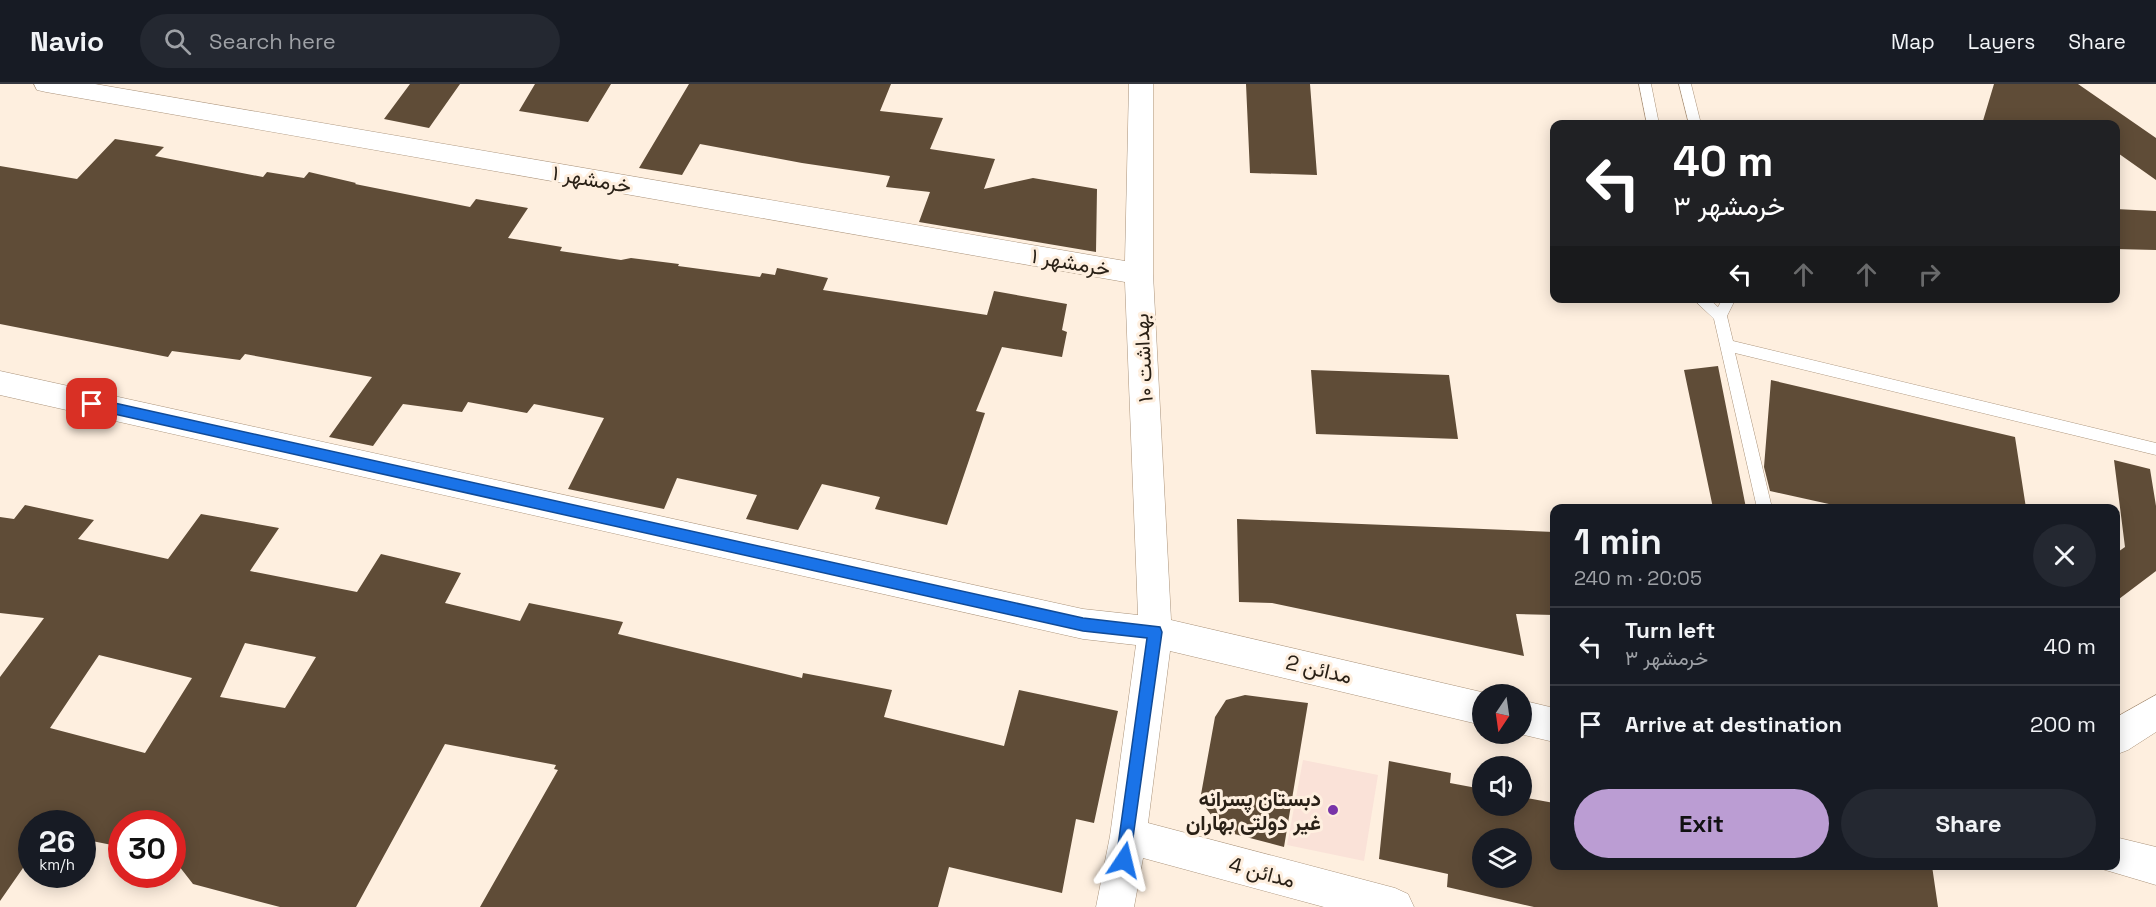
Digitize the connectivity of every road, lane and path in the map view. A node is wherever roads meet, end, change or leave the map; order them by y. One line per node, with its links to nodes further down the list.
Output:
1 (46, 84): 7 (street, خرمشهر ۱)
2 (1142, 84): 7 (street, بهداشت ۱۰)
3 (1645, 84): 5 (lane)
4 (1685, 84): 6 (lane)
5 (1652, 120)
6 (1694, 120)
7 (1139, 274): 15 (street, بهداشت ۱۰)
8 (1704, 303): 10 (lane)
9 (1727, 303): 10 (lane)
10 (1720, 316): 11 (lane)
11 (1726, 345): 13 (lane); 14 (lane)
12 (0, 383): 15 (street, مدائن 2)
13 (2156, 449)
14 (1763, 504)
15 (1155, 632): 16 (street, مدائن 2); 21 (street, بهداشت ۱۰)
16 (1472, 706)
17 (2156, 712): 20 (street)
18 (1532, 720): 19 (street)
19 (1550, 724)
20 (2120, 735)
21 (1128, 836): 24 (street, بهداشت ۱۰); 25 (street, مدائن 4)
22 (2120, 857): 23 (street)
23 (2156, 866)
24 (1115, 907)
25 (1395, 907)

